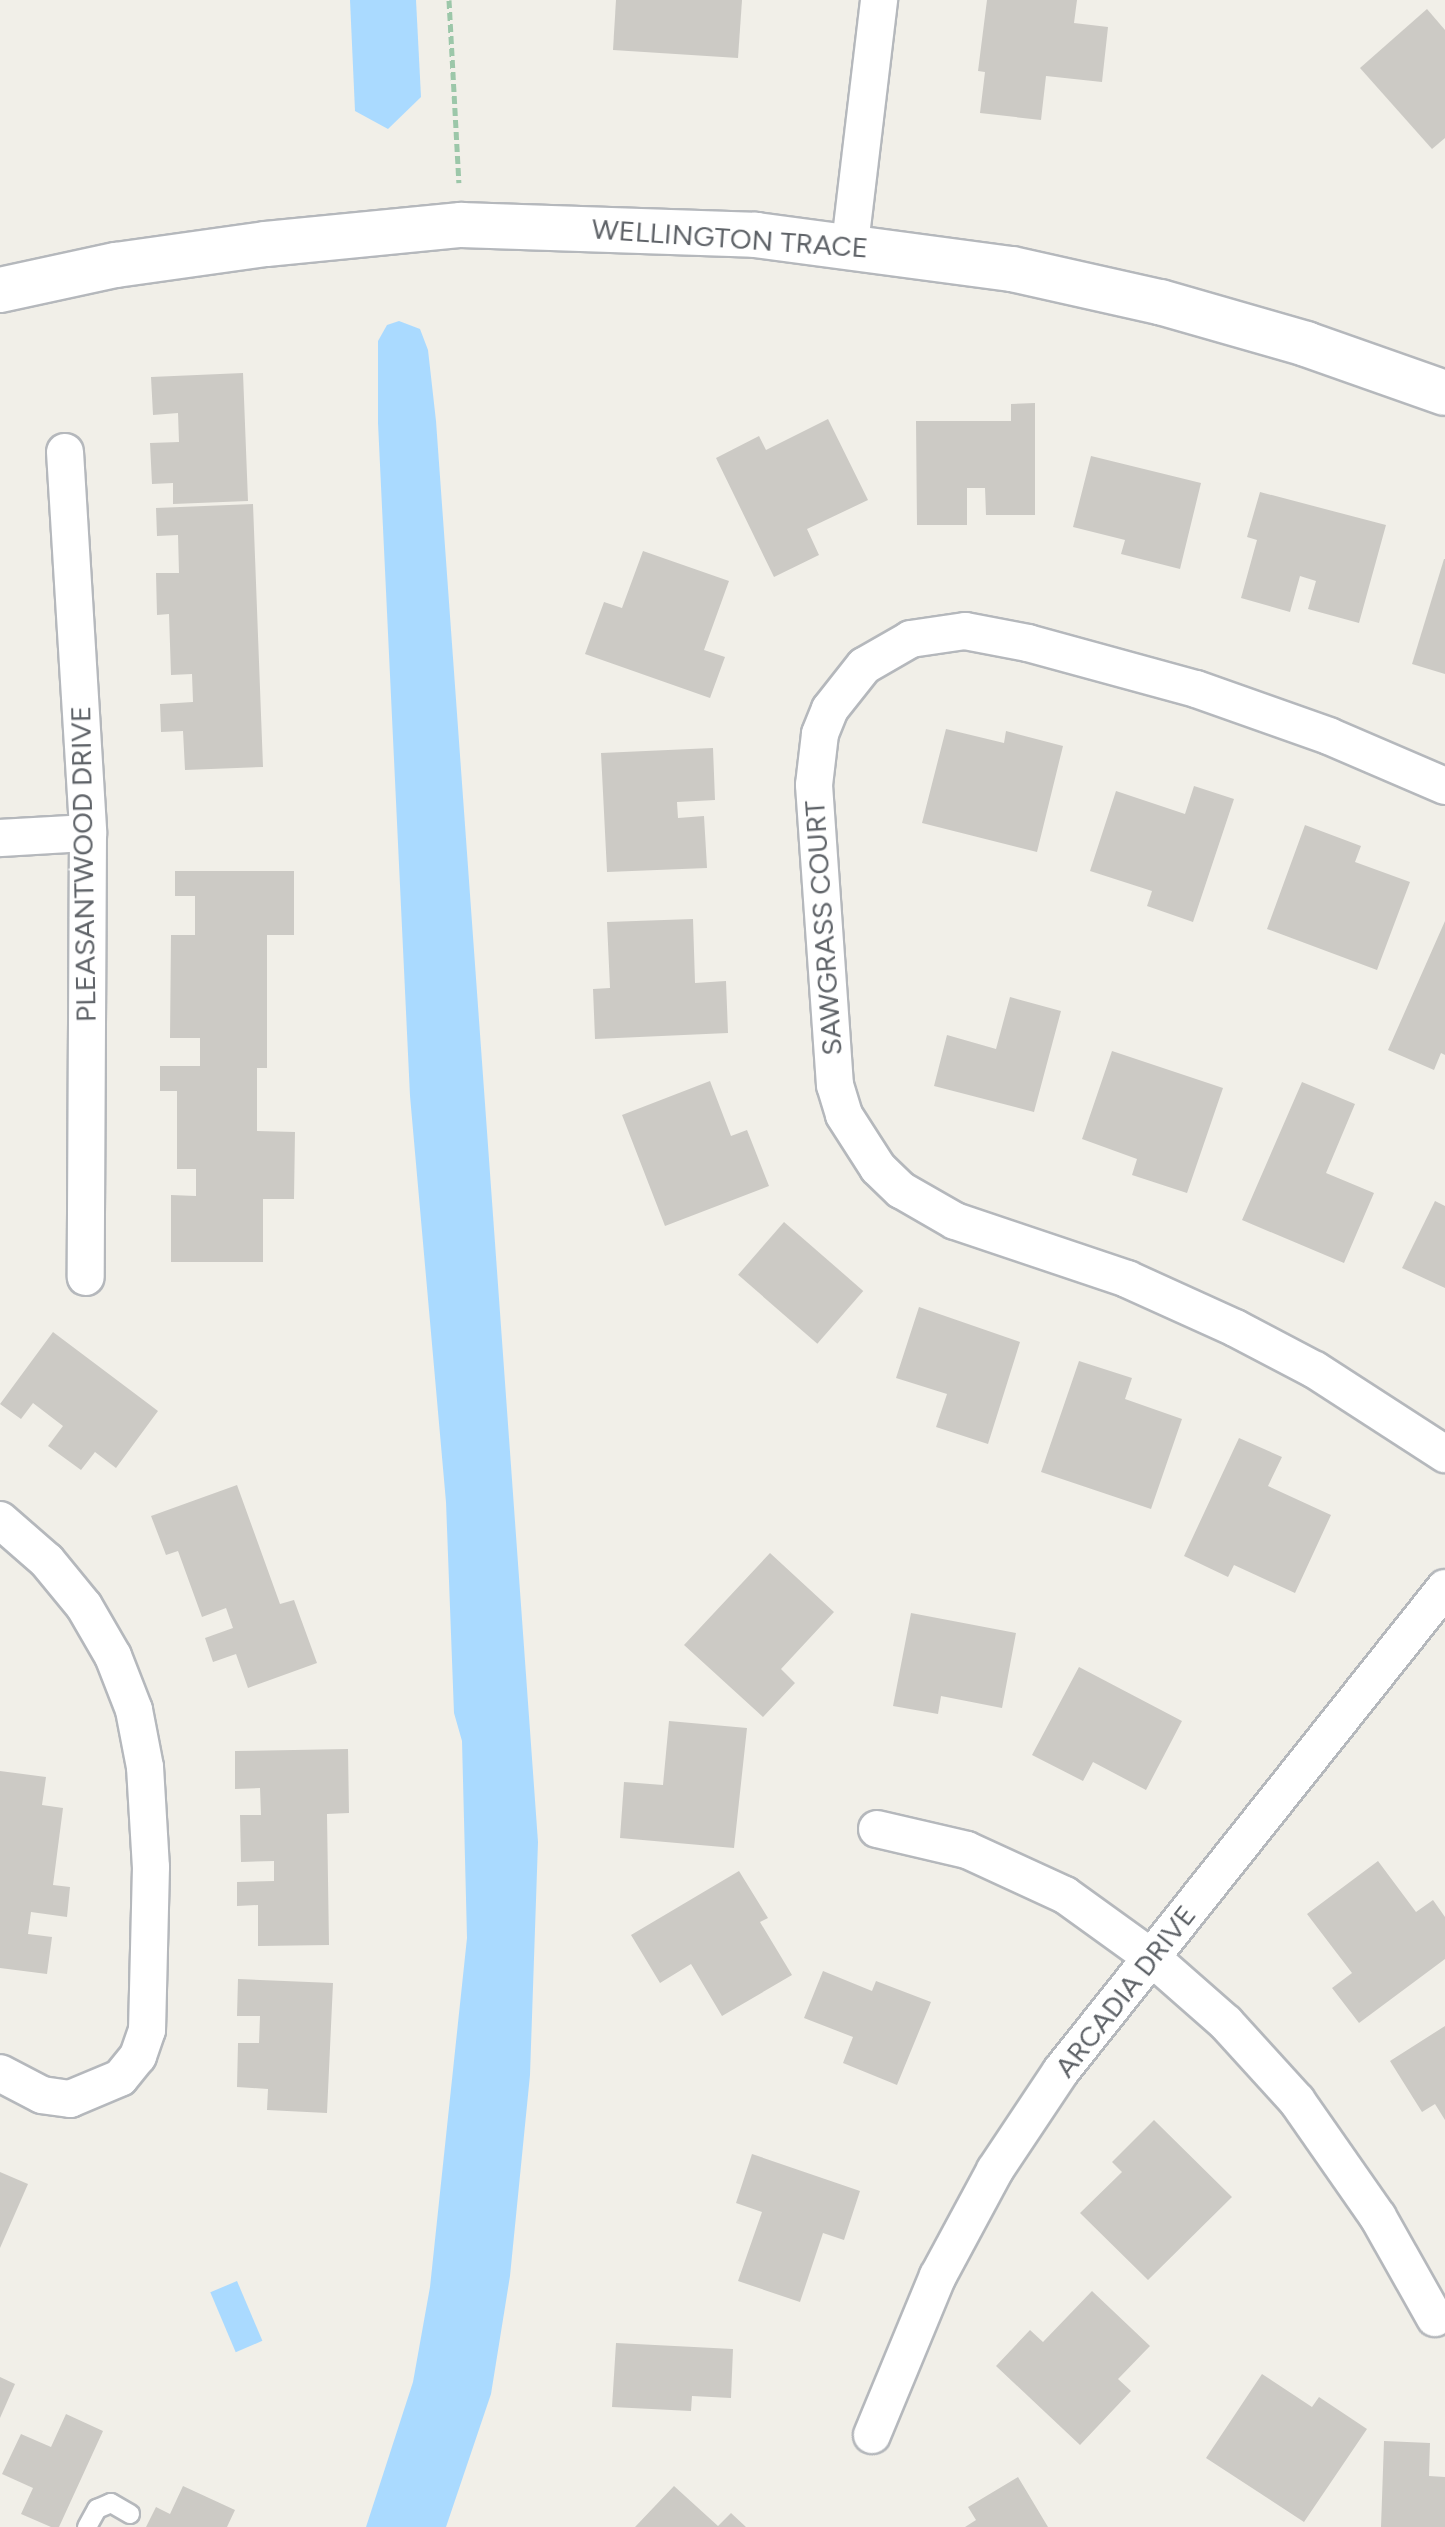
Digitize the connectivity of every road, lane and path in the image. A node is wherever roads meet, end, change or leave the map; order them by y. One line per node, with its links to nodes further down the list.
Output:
1 (449, 0): 3 (path)
2 (879, 0): 4 (street)
3 (461, 225): 4 (street, WELLINGTON TRACE); 5 (street, WELLINGTON TRACE)
4 (850, 244): 6 (street, WELLINGTON TRACE)
5 (0, 290)
6 (1445, 393)
7 (65, 452): 9 (street, PLEASANTWOOD DRIVE)
8 (1445, 786): 12 (street, SAWGRASS COURT)
9 (88, 833): 10 (street); 11 (street, PLEASANTWOOD DRIVE)
10 (0, 838)
11 (86, 1277)
12 (1445, 1454)
13 (0, 1520): 17 (street)
14 (1445, 1588): 16 (street, ARCADIA DRIVE)
15 (877, 1829): 16 (street)
16 (1151, 1957): 18 (street); 19 (street, ARCADIA DRIVE)
17 (0, 2073)
18 (1435, 2318)
19 (872, 2435)
20 (130, 2514): 21 (lane)
21 (87, 2527)

